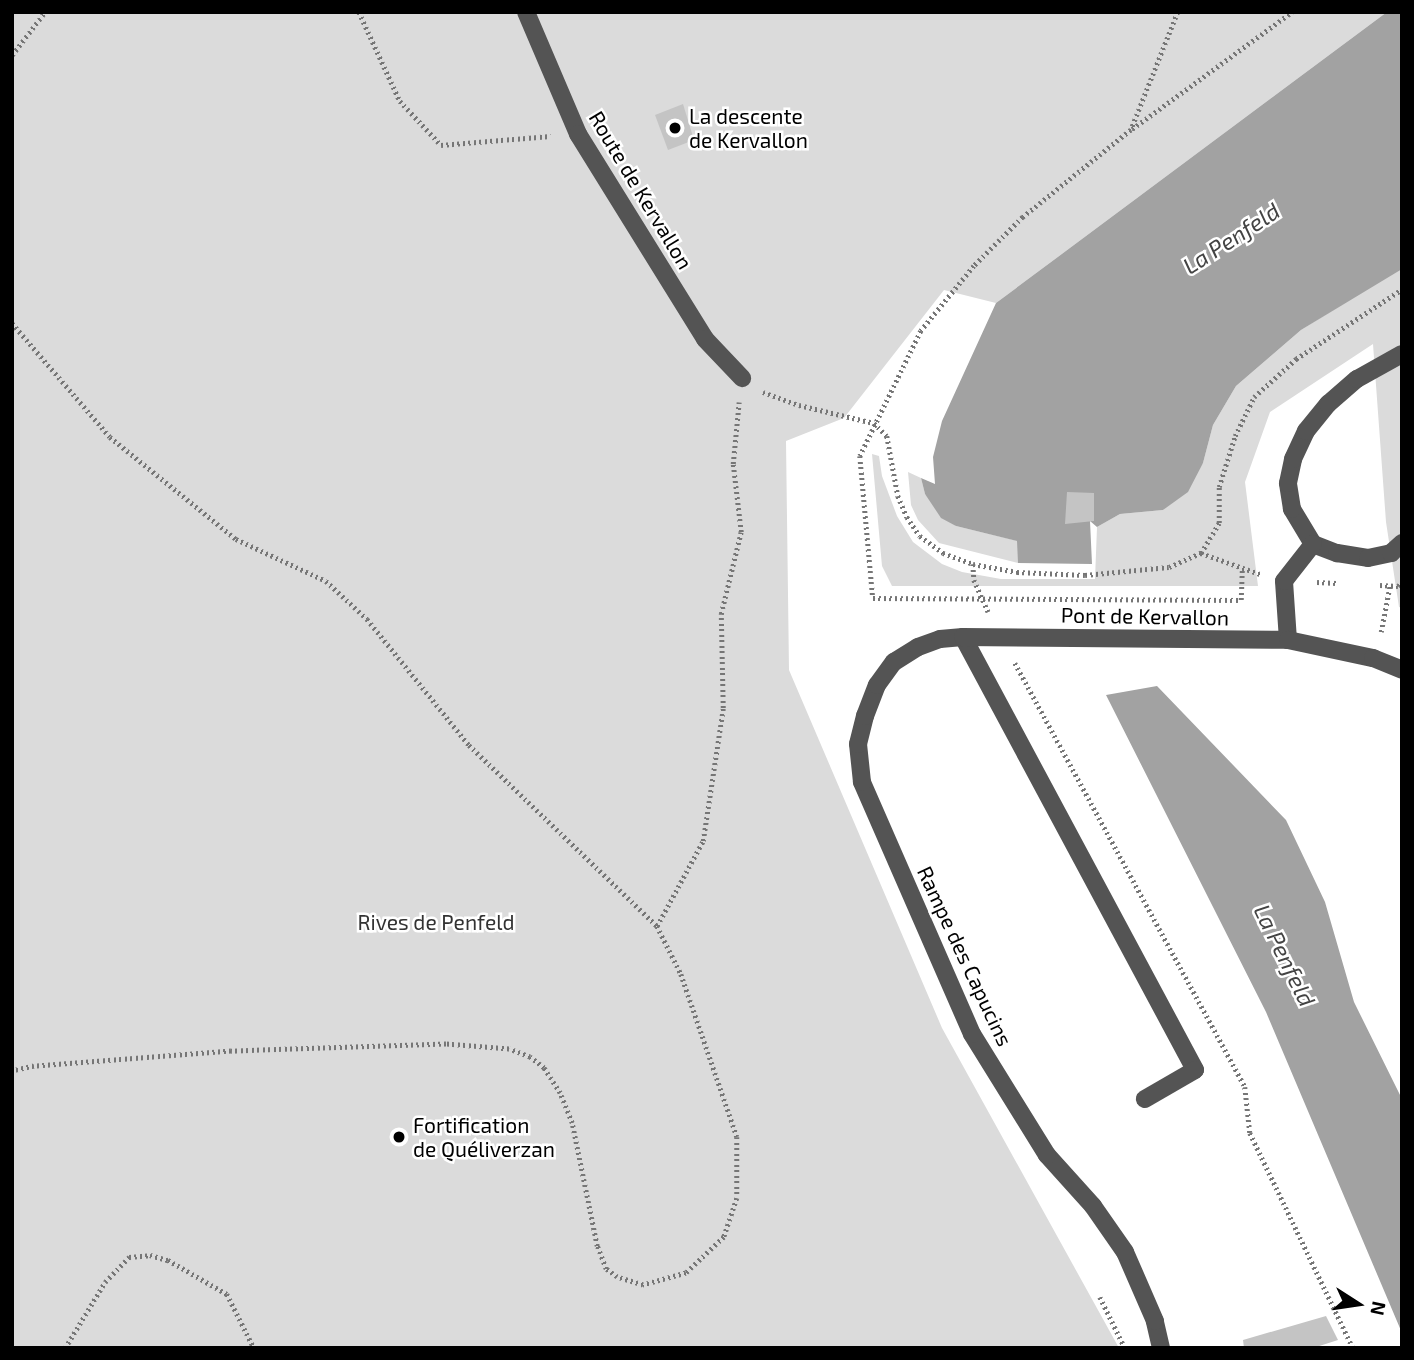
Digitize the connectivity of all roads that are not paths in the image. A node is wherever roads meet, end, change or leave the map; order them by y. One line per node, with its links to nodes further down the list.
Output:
1 (526, 12): 3 (street, Route de Kervallon)
2 (1402, 354): 5 (street)
3 (742, 377)
4 (1402, 543): 5 (street)
5 (1313, 544): 8 (street)
6 (963, 637): 7 (street, Rampe des Capucins); 10 (street); 11 (street, Rampe des Capucins)
7 (1001, 637): 8 (street, Pont de Kervallon)
8 (1288, 640): 9 (street, Pont de Kervallon)
9 (1402, 670)
10 (1145, 1099)
11 (1161, 1348)

